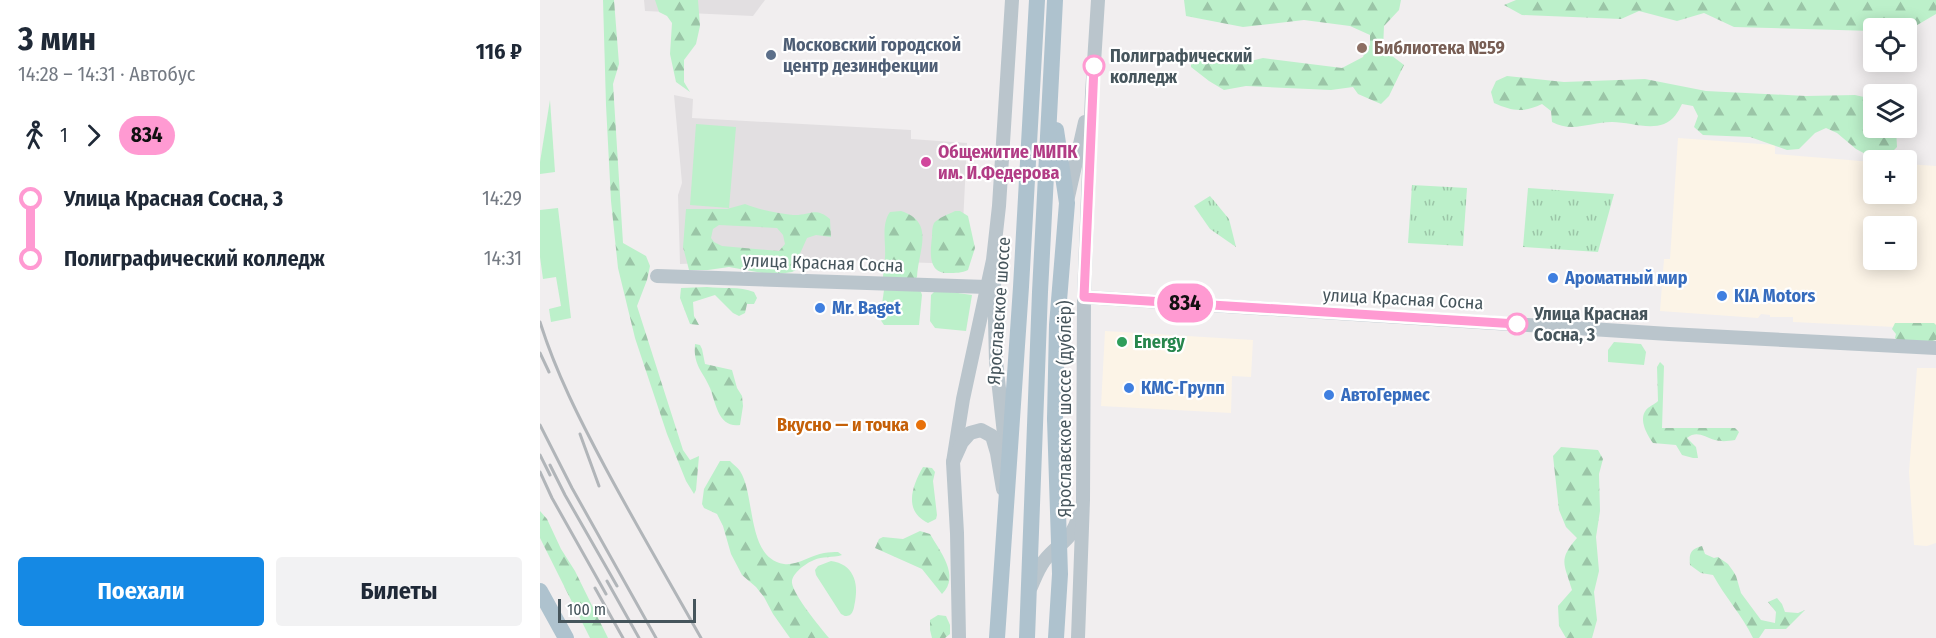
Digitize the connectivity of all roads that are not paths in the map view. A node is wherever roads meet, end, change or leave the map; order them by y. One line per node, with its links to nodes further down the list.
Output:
1 (1012, 0): 8 (street)
2 (1037, 0): 14 (main road, Ярославское шоссе)
3 (1055, 0): 5 (main road)
4 (1098, 0): 6 (street, Ярославское шоссе (дублёр))
5 (1050, 94): 7 (main road); 18 (main road)
6 (1092, 94): 7 (street); 11 (street, Ярославское шоссе (дублёр))
7 (1067, 203): 23 (main road, bridge)
8 (993, 260): 10 (street); 14 (street)
9 (657, 276): 10 (street, улица Красная Сосна)
10 (987, 287): 13 (street)
11 (1084, 297): 12 (street, улица Красная Сосна); 15 (street, Ярославское шоссе (дублёр))
12 (1936, 348)
13 (953, 462): 16 (street); 22 (street)
14 (1009, 472): 16 (main road, Ярославское шоссе)
15 (1083, 500): 18 (street); 24 (street, Ярославское шоссе (дублёр))
16 (1006, 503): 20 (main road, Ярославское шоссе)
17 (540, 591): 21 (main road)
18 (1029, 595): 19 (main road)
19 (1027, 631)
20 (997, 632)
21 (566, 638)
22 (959, 638)
23 (1056, 638)
24 (1078, 638)

